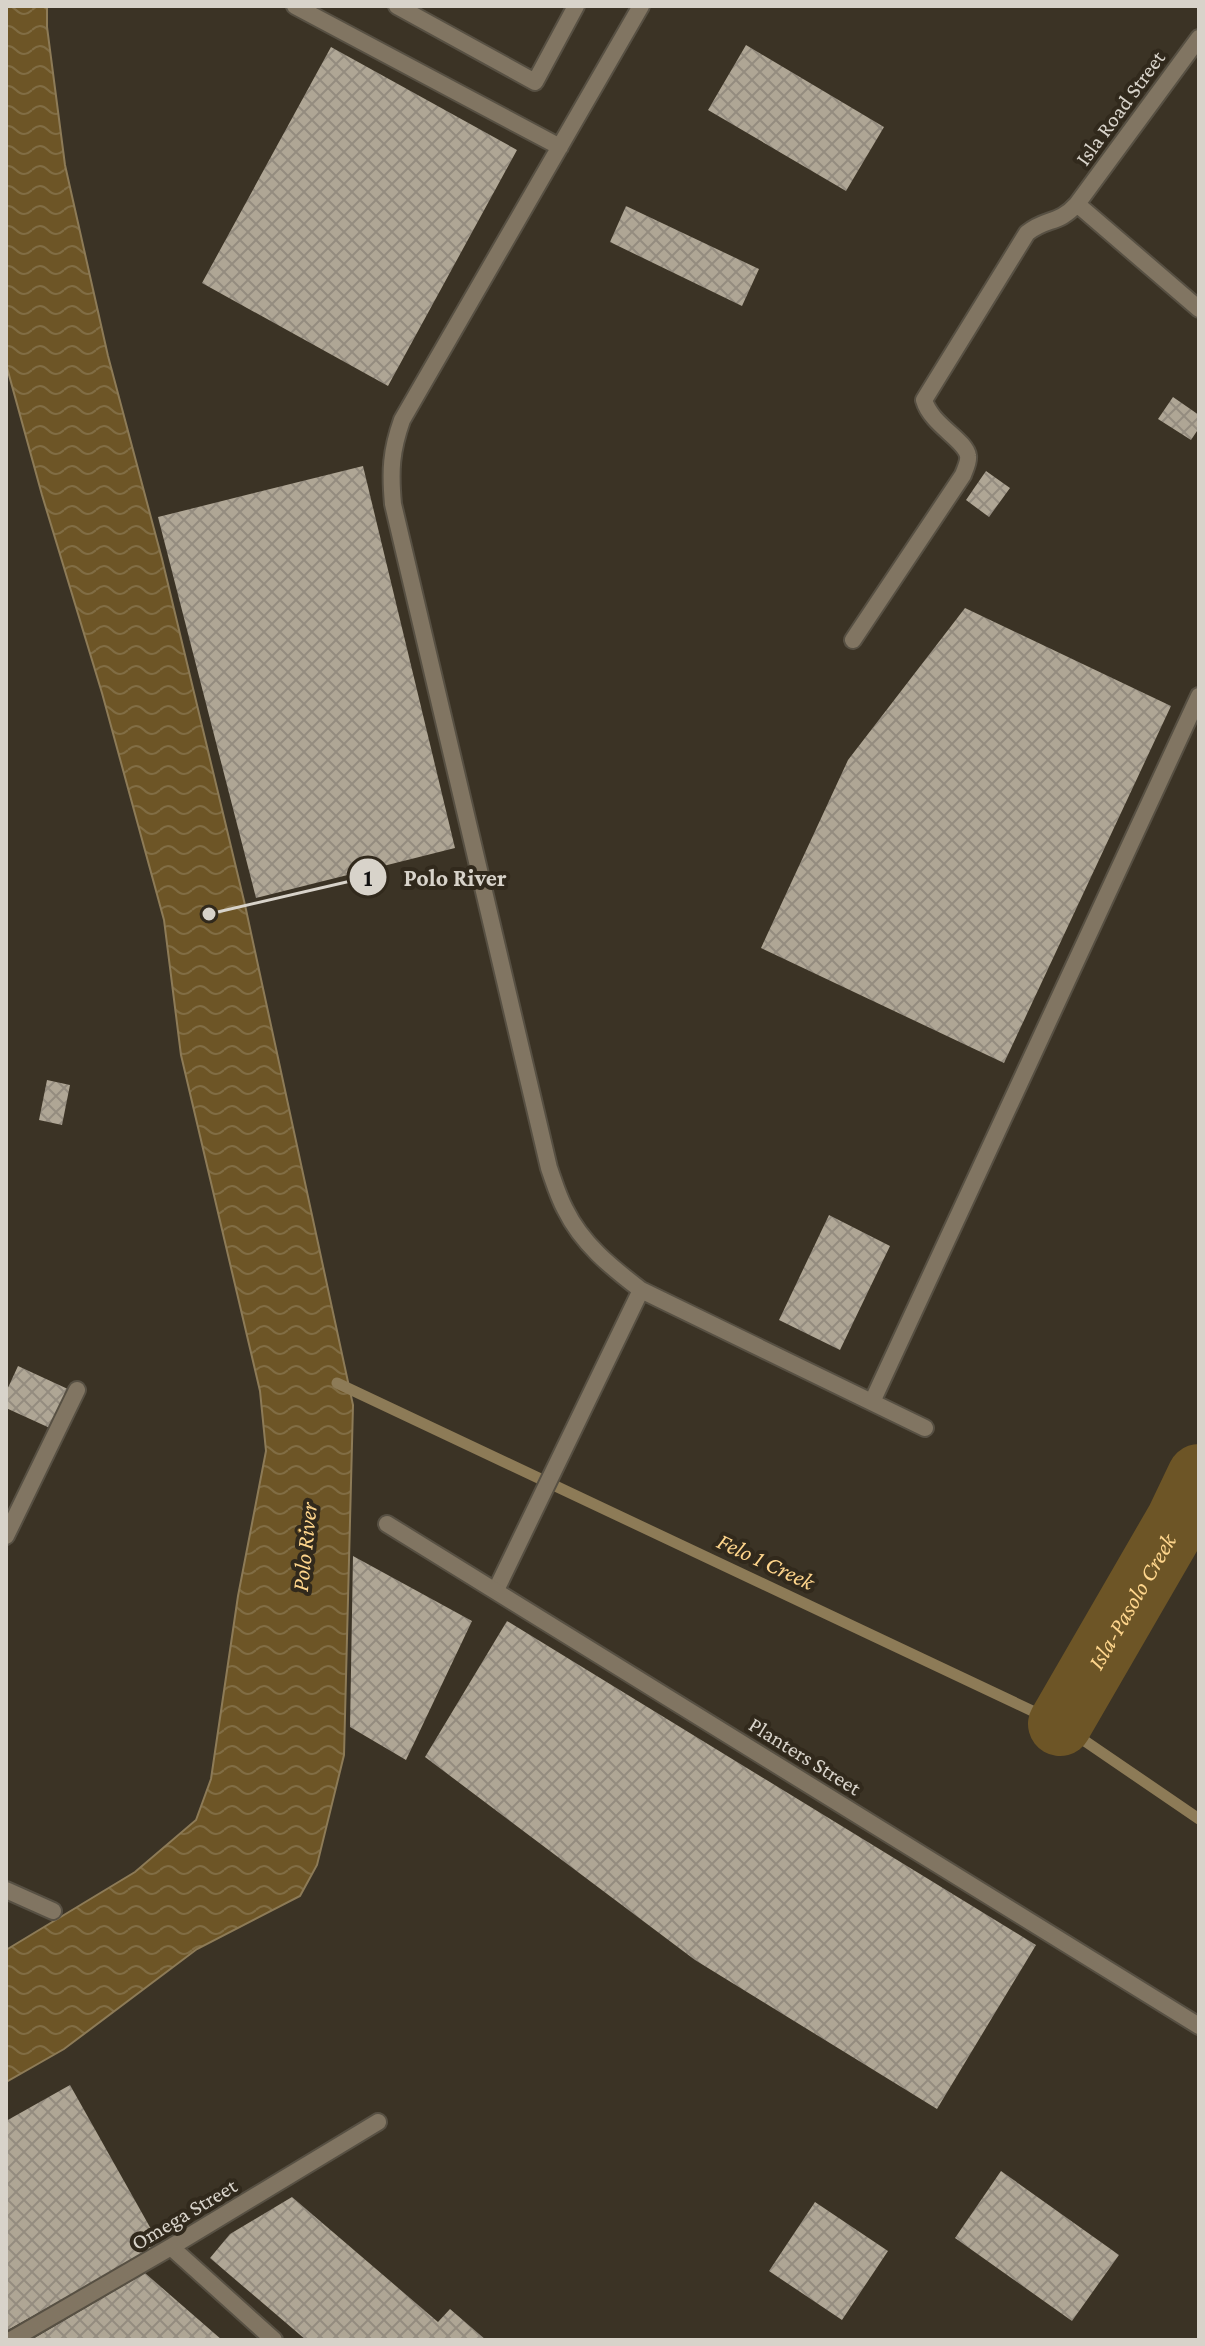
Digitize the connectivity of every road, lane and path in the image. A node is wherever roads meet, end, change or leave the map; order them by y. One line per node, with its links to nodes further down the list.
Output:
1 (295, 6): 6 (street)
2 (397, 6): 3 (street)
3 (576, 6)
4 (641, 6): 6 (street)
5 (1199, 38): 7 (street, Isla Road Street)
6 (560, 147): 11 (street)
7 (1077, 204): 8 (street); 9 (street)
8 (1199, 309)
9 (853, 640)
10 (1199, 696): 13 (street)
11 (641, 1290): 13 (street); 17 (street)
12 (77, 1390): 16 (street)
13 (872, 1402): 14 (street)
14 (925, 1428)
15 (387, 1524): 17 (street, Planters Street)
16 (6, 1536)
17 (496, 1590): 20 (street, Planters Street)
18 (6, 1890): 19 (street)
19 (53, 1911)
20 (1199, 2026)
21 (378, 2122): 22 (street, Omega Street)
22 (171, 2247): 23 (street, Omega Street); 24 (street)
23 (11, 2340)
24 (274, 2340)

